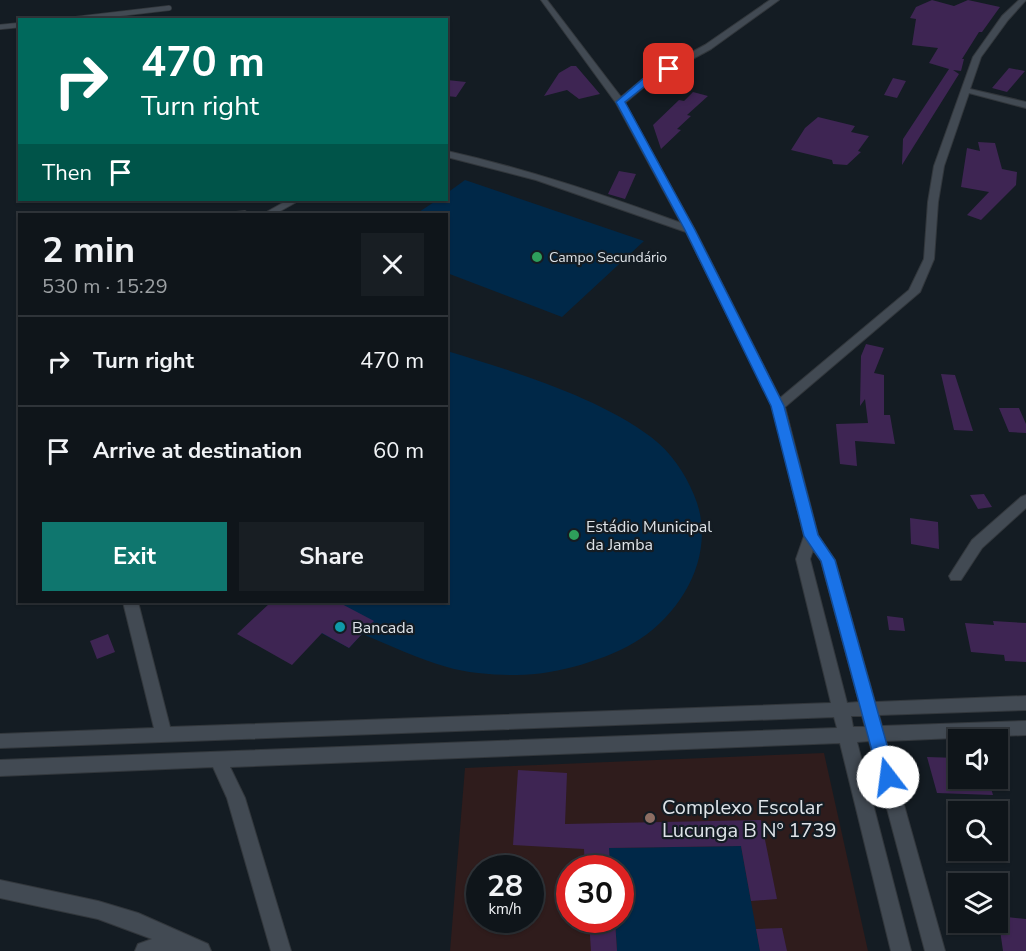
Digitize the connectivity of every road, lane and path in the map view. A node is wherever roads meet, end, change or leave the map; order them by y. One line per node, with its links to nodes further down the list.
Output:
1 (775, 0): 9 (street)
2 (1023, 0): 8 (street)
3 (544, 1): 9 (street)
4 (169, 8): 5 (lane)
5 (84, 18)
6 (18, 25): 7 (lane)
7 (0, 27)
8 (965, 90): 10 (street); 15 (street)
9 (621, 102): 14 (street)
10 (1026, 105)
11 (448, 154): 14 (street)
12 (293, 201): 13 (street)
13 (270, 213)
14 (690, 230): 15 (street)
15 (778, 406): 17 (street)
16 (1026, 500): 18 (street)
17 (812, 536): 21 (street); 22 (street)
18 (956, 576)
19 (130, 603): 25 (street)
20 (1026, 703): 21 (street)
21 (869, 708): 22 (street); 24 (street)
22 (841, 709): 25 (street); 26 (street)
23 (1026, 728): 24 (street)
24 (876, 734): 26 (street); 36 (street)
25 (164, 735): 27 (street)
26 (847, 735): 28 (street); 35 (street)
27 (0, 741)
28 (218, 760): 29 (street); 34 (street)
29 (0, 768)
30 (0, 889): 31 (street)
31 (177, 941): 32 (street); 33 (street)
32 (145, 951)
33 (201, 951)
34 (281, 951)
35 (902, 951)
36 (935, 951)

